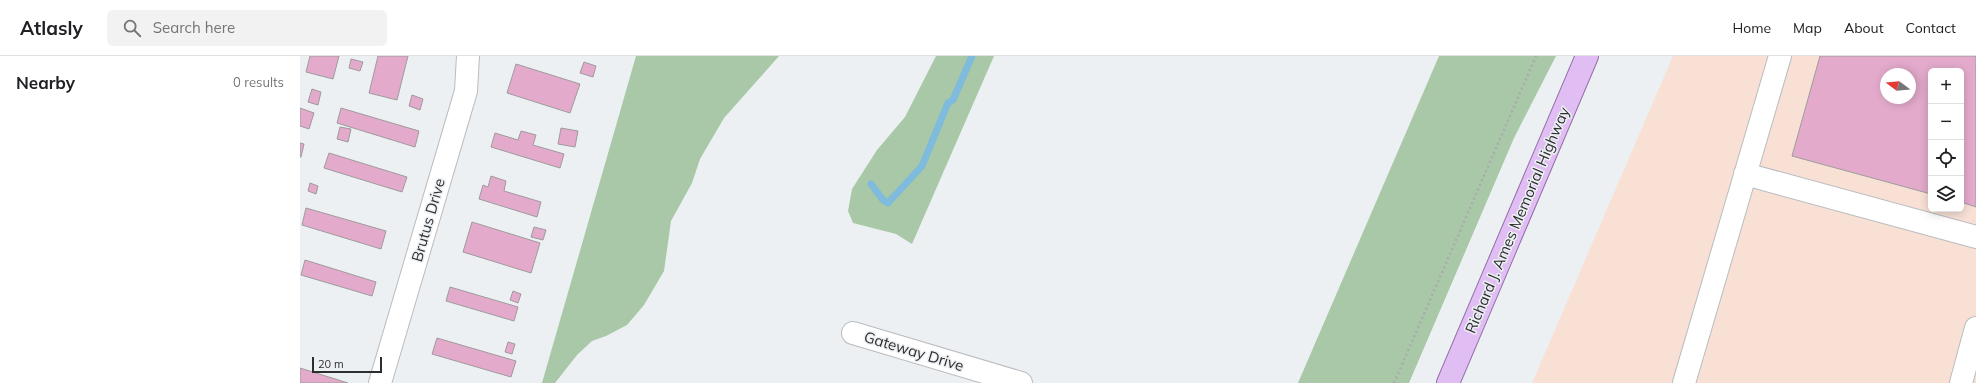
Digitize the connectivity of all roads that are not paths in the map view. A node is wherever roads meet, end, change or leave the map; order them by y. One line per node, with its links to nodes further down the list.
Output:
1 (468, 56): 8 (street, Brutus Drive)
2 (1587, 56): 10 (main road, Richard J. Ames Memorial Highway)
3 (1780, 56): 4 (street)
4 (1745, 174): 5 (street); 11 (street)
5 (1976, 237)
6 (1976, 328): 12 (street)
7 (853, 333): 9 (street, Gateway Drive)
8 (380, 383)
9 (1021, 383)
10 (1448, 383)
11 (1684, 383)
12 (1961, 383)

